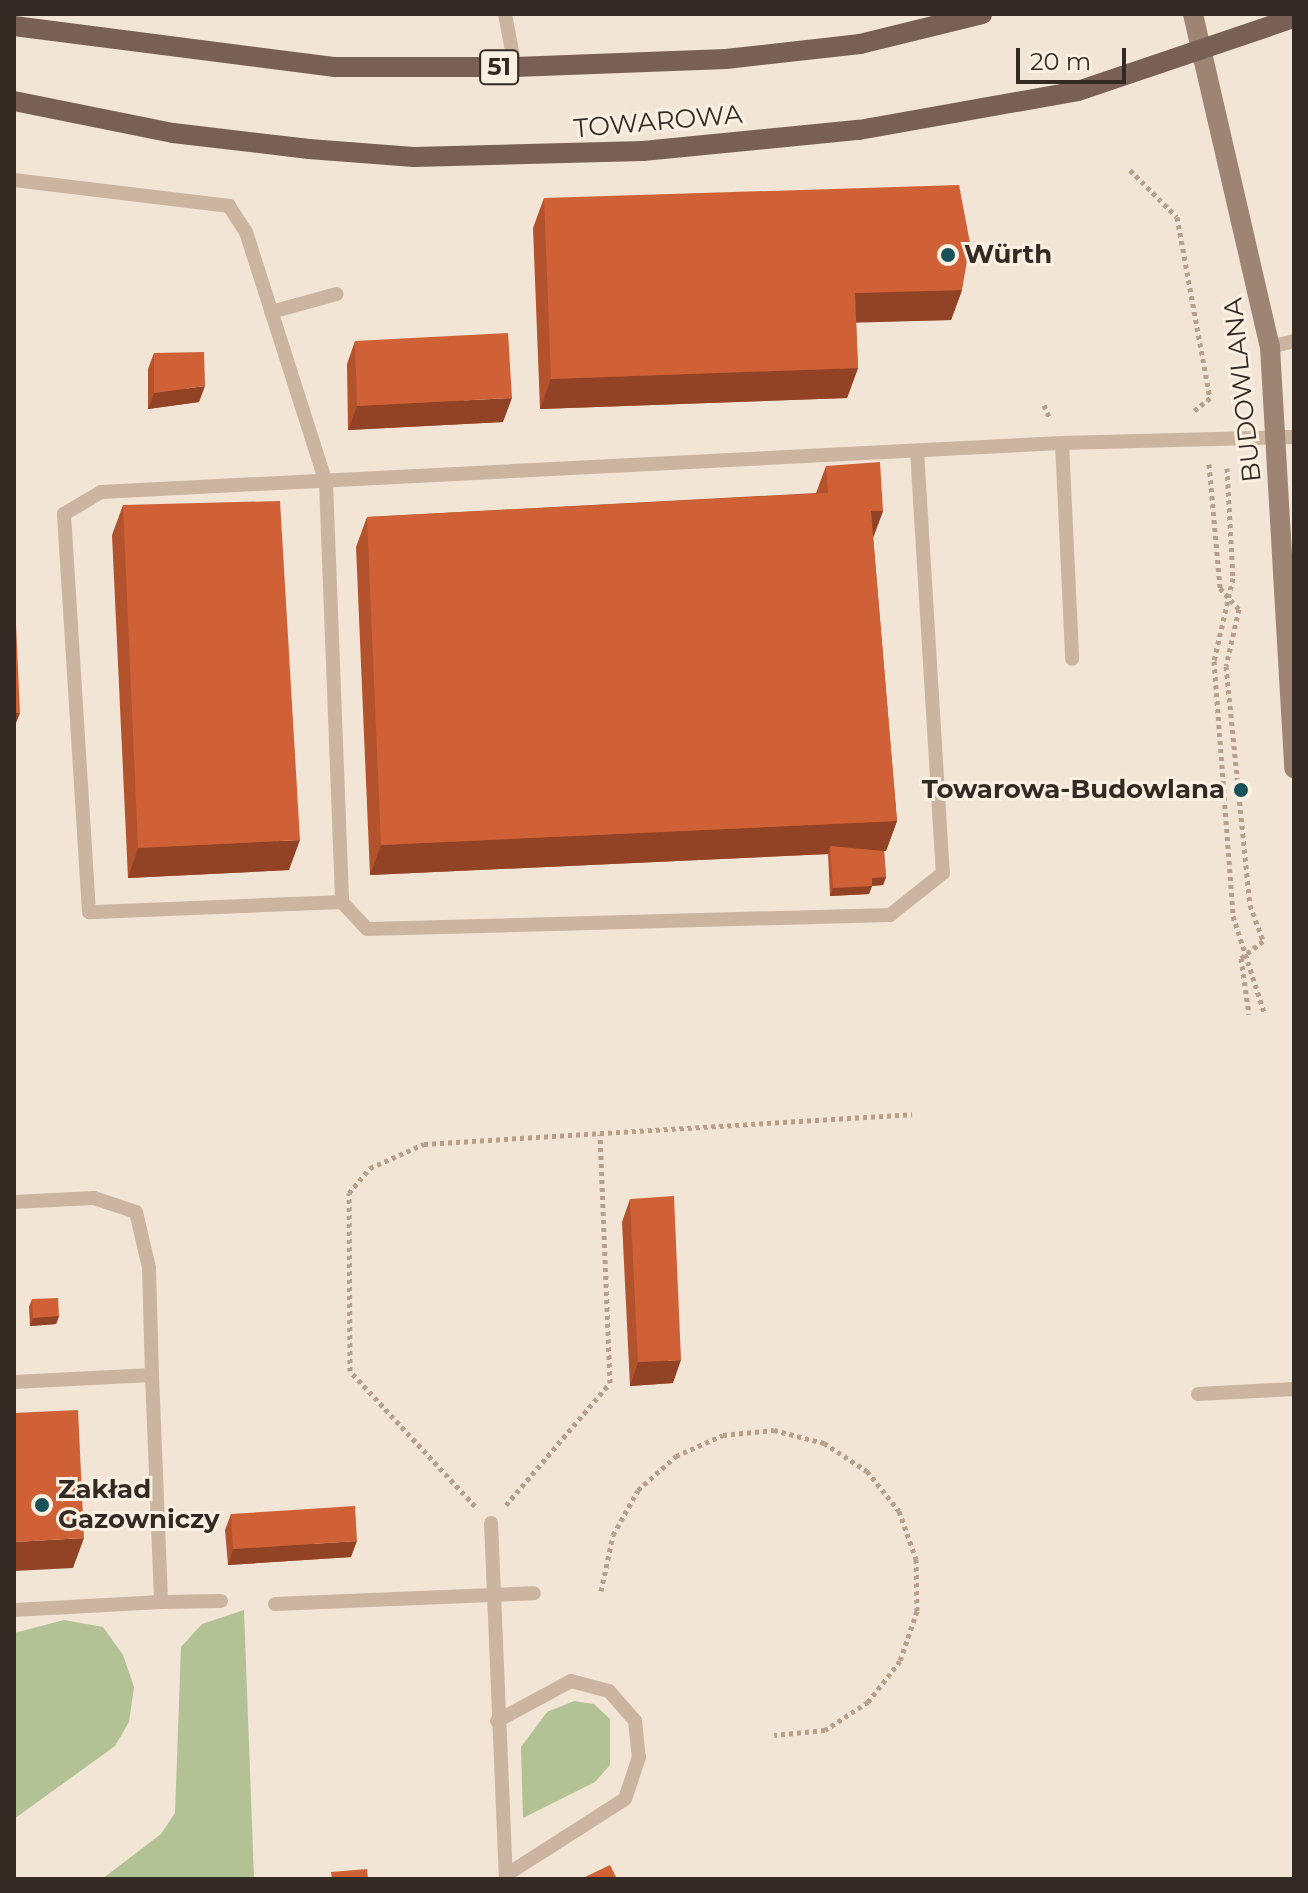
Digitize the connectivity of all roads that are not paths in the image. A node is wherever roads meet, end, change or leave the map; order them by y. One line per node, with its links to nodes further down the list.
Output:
1 (505, 14): 7 (lane)
2 (982, 14): 7 (main road, 51)
3 (1193, 14): 6 (street, BUDOWLANA)
4 (1294, 18): 6 (main road, TOWAROWA)
5 (14, 26): 7 (main road, 51)
6 (1199, 54): 8 (main road, TOWAROWA); 13 (street, BUDOWLANA)
7 (515, 67)
8 (14, 101)
9 (14, 180): 11 (lane)
10 (337, 294): 11 (lane)
11 (271, 312): 17 (lane)
12 (1294, 341): 13 (lane)
13 (1270, 347): 14 (street, BUDOWLANA)
14 (1286, 436): 15 (lane); 19 (street, BUDOWLANA)
15 (1062, 443): 16 (lane); 18 (lane)
16 (917, 451): 17 (lane); 20 (lane)
17 (326, 482): 20 (lane); 20 (lane)
18 (1072, 659)
19 (1294, 768)
20 (342, 902)
21 (14, 1202): 22 (lane)
22 (152, 1375): 23 (lane); 30 (lane)
23 (14, 1382)
24 (1294, 1389): 25 (lane)
25 (1198, 1394)
26 (491, 1523): 28 (lane)
27 (534, 1593): 28 (lane)
28 (489, 1594): 31 (lane); 33 (lane)
29 (221, 1601): 30 (lane)
30 (161, 1602): 32 (lane)
31 (275, 1604)
32 (14, 1610)
33 (497, 1721): 34 (lane); 34 (lane)
34 (506, 1877)

